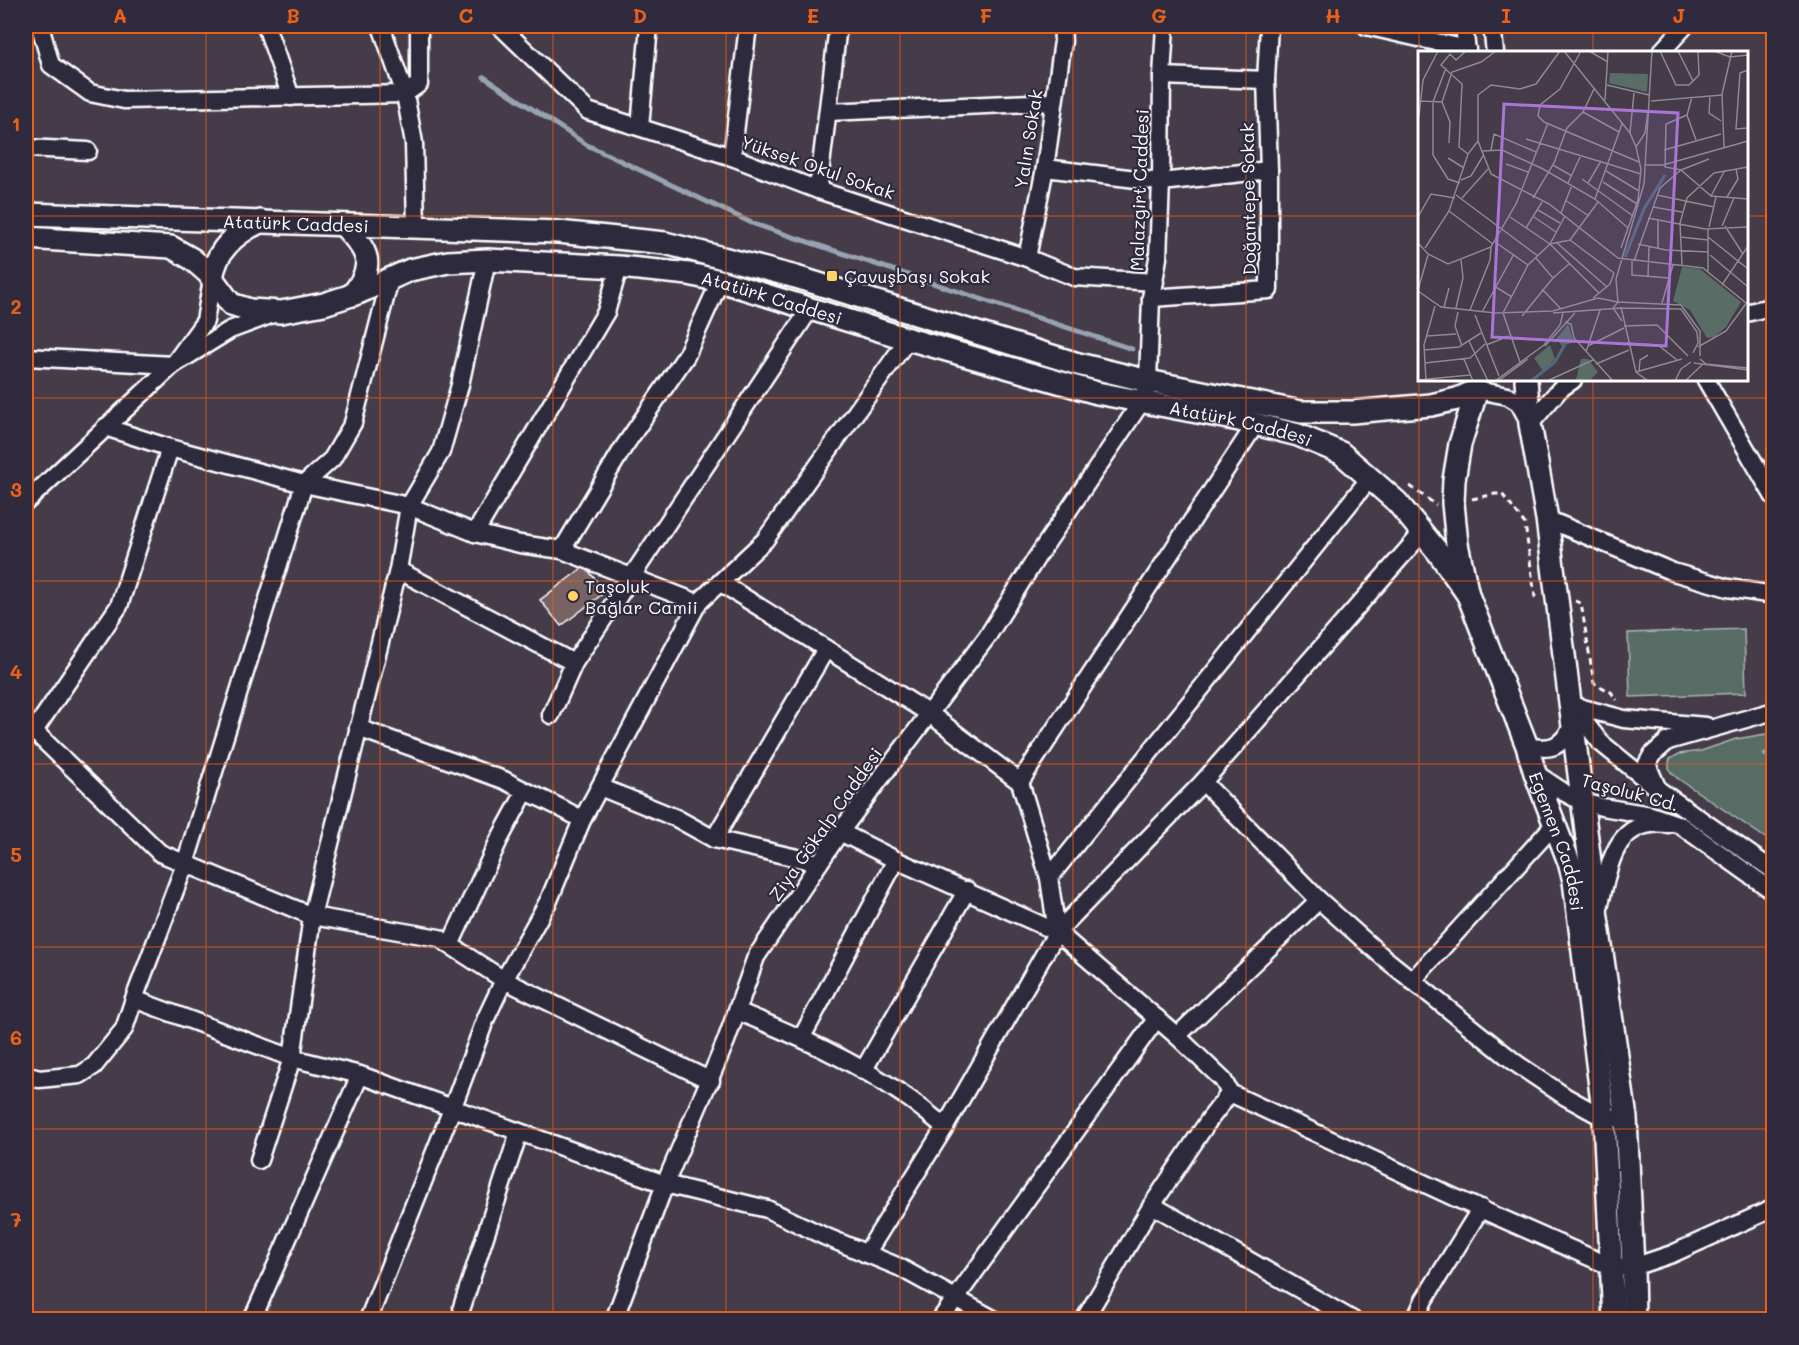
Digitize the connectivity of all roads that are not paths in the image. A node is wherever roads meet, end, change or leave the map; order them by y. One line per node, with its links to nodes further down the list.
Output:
1 (40, 26): 22 (street)
2 (266, 26): 22 (street)
3 (381, 26): 21 (street)
4 (419, 26): 21 (street)
5 (500, 26): 25 (street, Yüksek Okul Sokak)
6 (649, 26): 25 (street)
7 (748, 26): 28 (street)
8 (838, 26): 24 (street)
9 (1062, 26): 23 (street, Yalın Sokak)
10 (1165, 26): 19 (street, Malazgirt Caddesi)
11 (1269, 26): 20 (street, Doğantepe Sokak)
12 (1366, 26): 16 (street)
13 (1464, 26): 16 (street)
14 (1492, 26): 17 (street)
15 (1684, 26): 18 (street)
16 (1467, 51)
17 (1495, 51)
18 (1662, 51)
19 (1162, 76): 20 (street); 31 (street, Malazgirt Caddesi)
20 (1266, 80): 30 (street, Doğantepe Sokak)
21 (405, 94): 22 (street); 36 (street)
22 (291, 97)
23 (1054, 102): 24 (street); 29 (street, Yalın Sokak)
24 (828, 112): 32 (street)
25 (640, 127): 28 (street, Yüksek Okul Sokak)
26 (26, 148): 27 (street)
27 (88, 151)
28 (732, 157): 32 (street, Yüksek Okul Sokak)
29 (1045, 168): 31 (street); 38 (street, Yalın Sokak)
30 (1269, 170): 31 (street); 44 (street, Doğantepe Sokak)
31 (1161, 182): 44 (street, Malazgirt Caddesi)
32 (818, 190): 38 (street, Yüksek Okul Sokak)
33 (26, 214): 34 (main road, Atatürk Caddesi)
34 (261, 220): 35 (main road, Atatürk Caddesi); 41 (main road)
35 (343, 225): 36 (main road, Atatürk Caddesi); 45 (main road)
36 (416, 228): 57 (main road, Atatürk Caddesi)
37 (26, 238): 41 (main road, Atatürk Caddesi)
38 (1027, 258): 44 (street, Yüksek Okul Sokak)
39 (487, 260): 40 (main road, Atatürk Caddesi); 42 (main road, Atatürk Caddesi); 66 (street)
40 (619, 267): 43 (main road, Atatürk Caddesi); 68 (street)
41 (212, 279): 48 (main road, Atatürk Caddesi); 52 (street)
42 (390, 279): 45 (main road, Atatürk Caddesi); 63 (street)
43 (720, 281): 47 (main road, Atatürk Caddesi); 70 (street)
44 (1153, 290): 57 (street, Malazgirt Caddesi)
45 (352, 295): 48 (main road, Atatürk Caddesi)
46 (1773, 306): 49 (street)
47 (810, 309): 50 (main road, Atatürk Caddesi); 72 (street)
48 (281, 312): 52 (street)
49 (1748, 312)
50 (908, 339): 57 (main road, Atatürk Caddesi); 73 (street)
51 (26, 357): 52 (street)
52 (173, 365): 60 (street)
53 (1526, 381): 58 (main road, Egemen Caddesi)
54 (1572, 381): 58 (street)
55 (1707, 381): 64 (street)
56 (1482, 383): 57 (main road, Atatürk Caddesi); 58 (street); 74 (main road, Egemen Caddesi)
57 (1145, 391): 59 (main road, Atatürk Caddesi); 80 (street, Ziya Gökalp Caddesi)
58 (1530, 424): 67 (main road, Egemen Caddesi)
59 (1255, 425): 62 (main road, Atatürk Caddesi); 88 (street)
60 (105, 428): 61 (street); 65 (street)
61 (171, 448): 63 (street); 85 (street)
62 (1370, 478): 69 (main road, Atatürk Caddesi); 103 (street)
63 (304, 484): 66 (street); 101 (street)
64 (1773, 497)
65 (26, 502)
66 (409, 506): 68 (street); 71 (street)
67 (1547, 519): 75 (street); 82 (main road, Egemen Caddesi)
68 (475, 533): 70 (street)
69 (1422, 533): 74 (main road, Atatürk Caddesi); 89 (street)
70 (562, 550): 72 (street)
71 (398, 570): 78 (street); 84 (street)
72 (632, 576): 76 (street); 78 (street)
73 (721, 583): 76 (street); 77 (street)
74 (1468, 595): 86 (main road, Egemen Caddesi)
75 (1773, 595)
76 (698, 603): 90 (street)
77 (826, 649): 80 (street); 98 (street)
78 (574, 663): 81 (street)
79 (1773, 711): 83 (street)
80 (930, 714): 88 (street); 97 (street, Ziya Gökalp Caddesi)
81 (551, 715)
82 (1572, 715): 83 (street); 86 (street); 91 (street, Taşoluk Cd.); 93 (main road, Egemen Caddesi)
83 (1715, 727): 91 (street)
84 (358, 728): 92 (street); 107 (street)
85 (29, 729): 101 (street)
86 (1527, 746): 87 (main road, Egemen Caddesi)
87 (1534, 773): 93 (street, Taşoluk Cd.); 95 (main road, Egemen Caddesi)
88 (1020, 782): 103 (street)
89 (1203, 782): 106 (street); 109 (street)
90 (600, 787): 94 (street); 98 (street)
91 (1659, 790): 102 (street, Taşoluk Cd.)
92 (525, 792): 94 (street); 110 (street)
93 (1582, 802): 96 (street, Taşoluk Cd.); 108 (main road, Egemen Caddesi)
94 (582, 820): 111 (street)
95 (1554, 825): 112 (street); 125 (main road, Egemen Caddesi)
96 (1680, 825): 105 (street, Taşoluk Cd.); 108 (street)
97 (840, 832): 99 (street); 100 (street, Ziya Gökalp Caddesi)
98 (714, 839): 100 (street)
99 (896, 860): 104 (street); 117 (street)
100 (819, 863): 114 (street, Ziya Gökalp Caddesi)
101 (185, 864): 107 (street); 113 (street)
102 (1773, 871)
103 (1049, 878): 109 (street)
104 (967, 890): 109 (street); 119 (street)
105 (1773, 892)
106 (1319, 900): 112 (street); 116 (street)
107 (312, 916): 110 (street); 118 (street)
108 (1597, 918): 126 (main road, Egemen Caddesi)
109 (1057, 932): 115 (street); 127 (street)
110 (450, 945): 111 (street)
111 (504, 980): 122 (street); 124 (street)
112 (1412, 981): 125 (street)
113 (134, 999): 118 (street); 120 (street)
114 (737, 1011): 117 (street); 122 (street, Ziya Gökalp Caddesi)
115 (1157, 1018): 116 (street); 137 (street)
116 (1177, 1036): 123 (street)
117 (801, 1037): 119 (street)
118 (292, 1058): 121 (street); 129 (street)
119 (863, 1071): 127 (street)
120 (26, 1075)
121 (360, 1075): 124 (street); 139 (street)
122 (711, 1081): 130 (street, Ziya Gökalp Caddesi)
123 (1230, 1093): 131 (street); 132 (street)
124 (452, 1109): 128 (street); 140 (street)
125 (1604, 1118): 126 (street); 136 (main road, Egemen Caddesi)
126 (1626, 1118): 135 (main road, Egemen Caddesi)
127 (945, 1127): 134 (street)
128 (519, 1132): 130 (street); 138 (street)
129 (259, 1160)
130 (665, 1184): 134 (street); 141 (street, Ziya Gökalp Caddesi)
131 (1152, 1205): 144 (street); 145 (street)
132 (1481, 1208): 136 (street); 146 (street)
133 (1773, 1208): 135 (street)
134 (866, 1254): 137 (street)
135 (1633, 1267): 136 (street); 148 (main road, Egemen Caddesi)
136 (1612, 1268): 147 (main road, Egemen Caddesi)
137 (955, 1297): 142 (street); 143 (street)
138 (462, 1307)
139 (252, 1320)
140 (368, 1320)
141 (614, 1320)
142 (940, 1320)
143 (994, 1320)
144 (1084, 1320)
145 (1353, 1320)
146 (1415, 1320)
147 (1614, 1320)
148 (1634, 1320)

